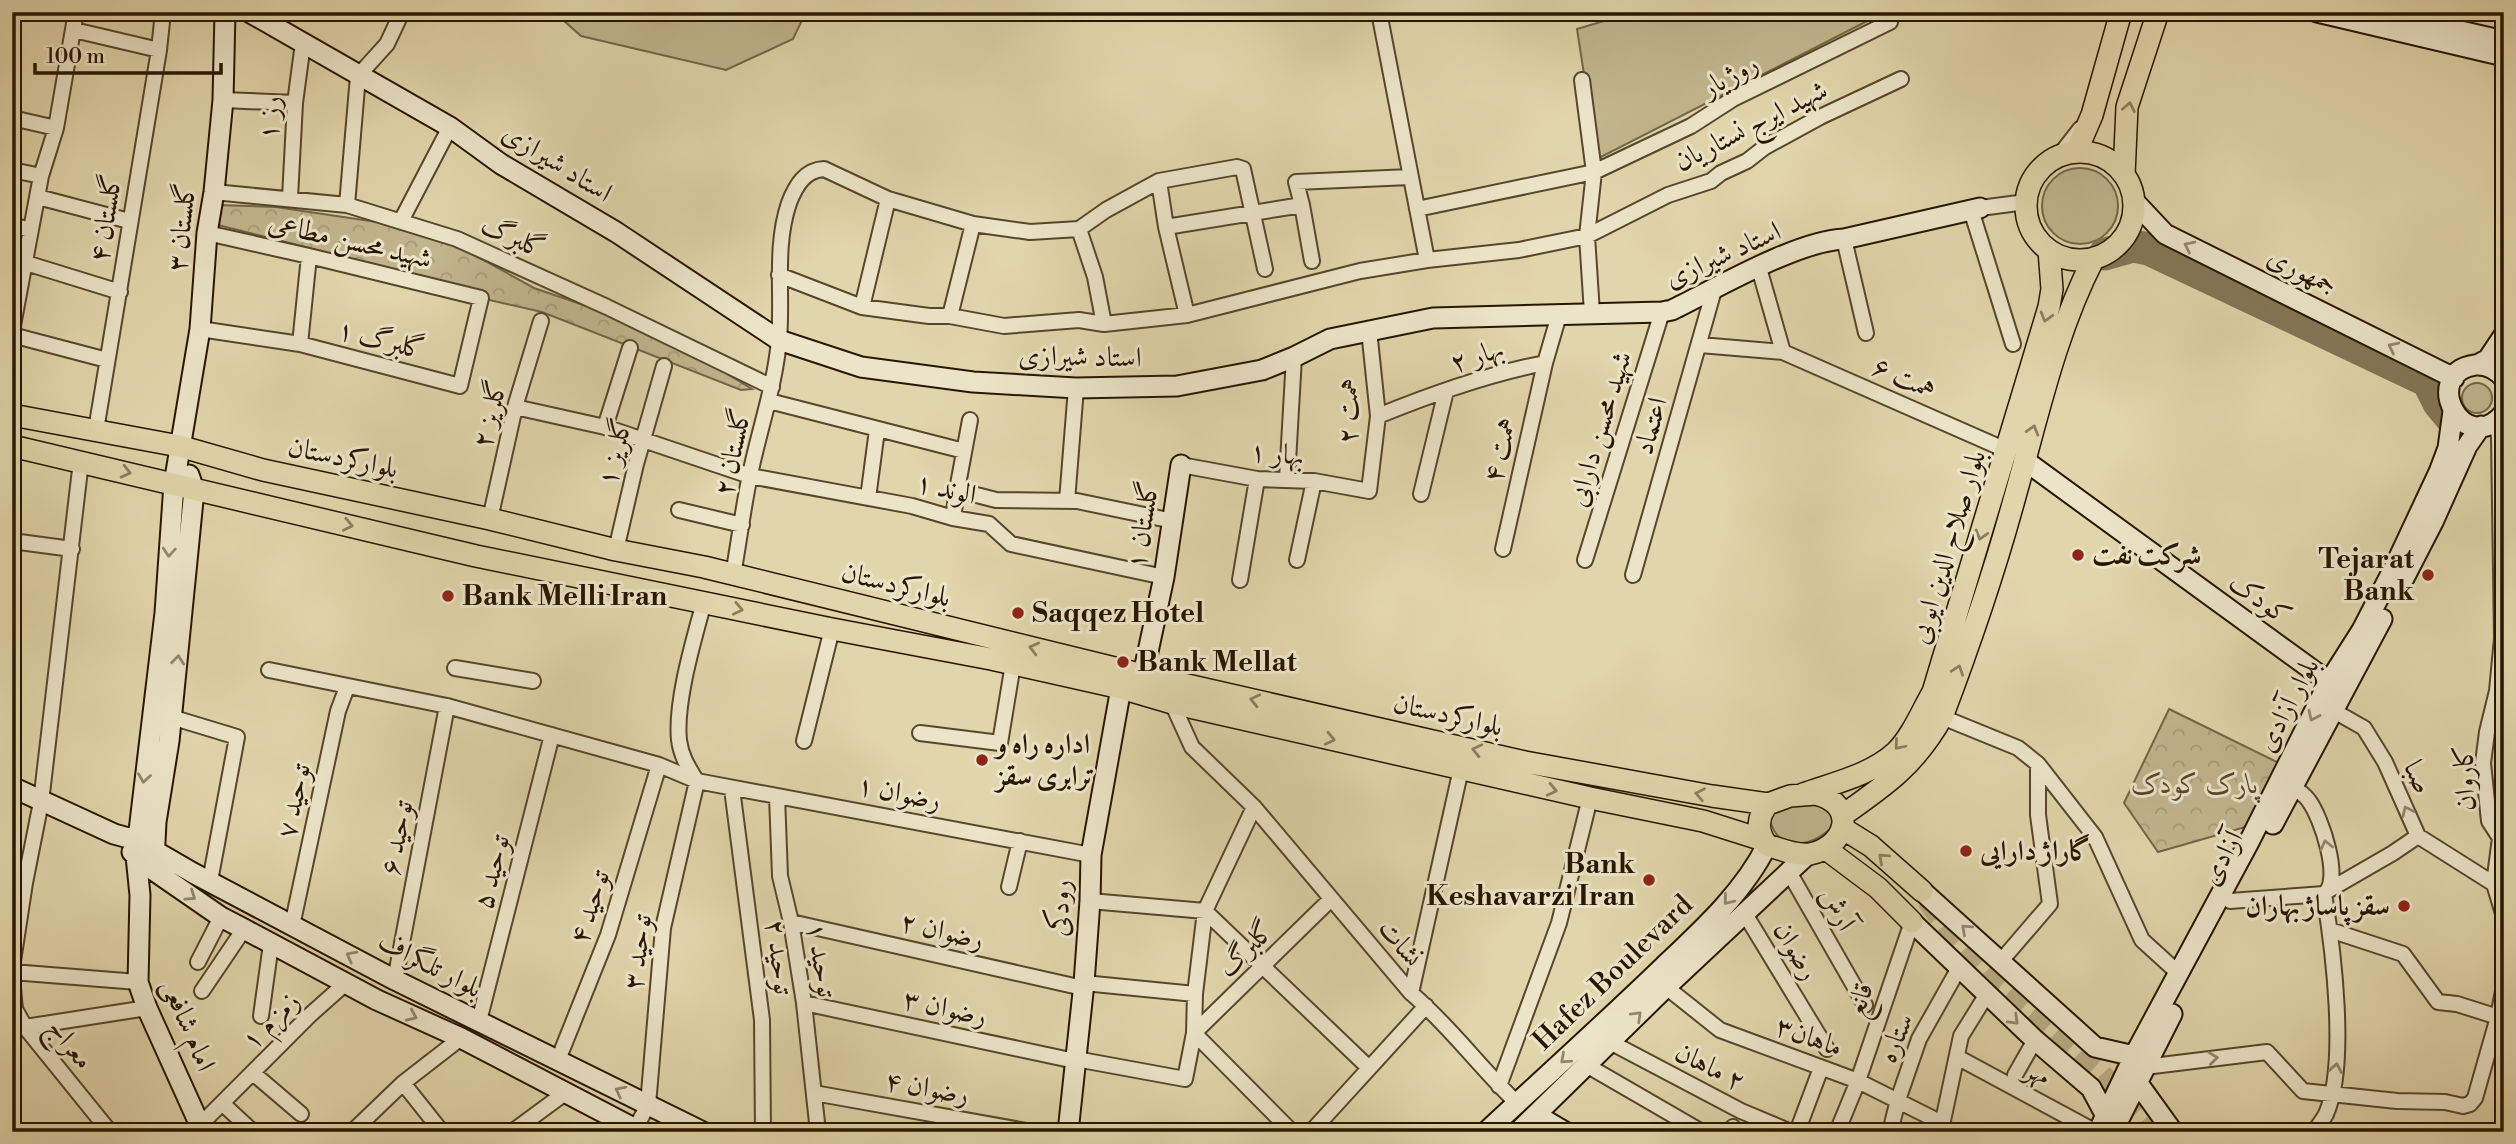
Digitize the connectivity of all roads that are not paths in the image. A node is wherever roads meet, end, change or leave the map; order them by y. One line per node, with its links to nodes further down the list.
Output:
1 (76, 12): 12 (street)
2 (163, 12): 15 (street, گلستان ۴)
3 (225, 12): 20 (street, گلستان ۳)
4 (249, 12): 14 (street, استاد شیرازی)
5 (402, 12): 17 (street)
6 (1379, 12): 30 (street)
7 (2121, 12): 25 (main road)
8 (2158, 12): 28 (main road, one-way to 8)
9 (2317, 12): 16 (street)
10 (2378, 12): 13 (street)
11 (1890, 22): 27 (street, روژیار)
12 (74, 30): 15 (street); 24 (street)
13 (2504, 41)
14 (303, 43): 17 (street, استاد شیرازی); 21 (street, رز ۱)
15 (159, 50): 44 (street, گلستان ۴)
16 (2504, 56)
17 (358, 76): 23 (street, استاد شیرازی); 38 (street)
18 (1901, 79): 51 (street, شهید ایرج نستاریان)
19 (1581, 80): 27 (street)
20 (223, 100): 21 (street); 32 (street, گلستان ۳)
21 (295, 103): 34 (street, رز ۱)
22 (12, 118): 24 (street)
23 (450, 127): 43 (street); 79 (street, استاد شیرازی)
24 (56, 128): 29 (street)
25 (2067, 154): 28 (main road); 37 (main road)
26 (12, 170): 29 (street)
27 (1594, 172): 40 (street, روژیار); 51 (street)
28 (2124, 175): 36 (main road)
29 (41, 176): 33 (street)
30 (1410, 177): 39 (street); 40 (street)
31 (1159, 181): 42 (street); 47 (street); 48 (street)
32 (214, 192): 34 (street, گلبرگ); 50 (street, گلستان ۳)
33 (38, 197): 44 (street); 49 (street)
34 (290, 198): 38 (street, گلبرگ)
35 (888, 199): 45 (street, گلستان ۲); 61 (street, گلستان ۲); 66 (street)
36 (2134, 201): 55 (main road); 90 (street, جمهوری, one-way to 36)
37 (2026, 202): 41 (street); 53 (main road)
38 (347, 205): 43 (street, گلبرگ)
39 (1302, 205): 42 (street); 57 (street)
40 (1417, 209): 56 (street)
41 (1976, 209): 52 (street, استاد شیرازی); 81 (street)
42 (1252, 211): 47 (street); 60 (street)
43 (401, 220): 94 (street, گلبرگ)
44 (129, 221): 64 (street, گلستان ۴)
45 (973, 224): 48 (street, گلستان ۲); 71 (street)
46 (12, 225): 49 (street)
47 (1166, 227): 69 (street)
48 (1079, 229): 73 (street)
49 (30, 230): 58 (street)
50 (207, 233): 54 (street, شهید محسن مطاعی); 74 (street, گلستان ۳)
51 (1587, 236): 56 (street, شهید ایرج نستاریان); 68 (street)
52 (1844, 239): 59 (street, استاد شیرازی); 77 (street)
53 (2049, 250): 55 (main road); 108 (main road, بلوار صلاح الدین ایوبی, one-way to 108)
54 (309, 256): 65 (street, شهید محسن مطاعی); 80 (street)
55 (2094, 258): 108 (main road, بلوار صلاح الدین ایوبی, one-way to 55)
56 (1426, 260): 69 (street, شهید ایرج نستاریان)
57 (1312, 261)
58 (26, 263): 62 (street); 64 (street)
59 (1759, 268): 63 (street, استاد شیرازی); 84 (street)
60 (1265, 269)
61 (779, 275): 66 (street, شهید ایرج نستاریان); 79 (street, گلستان ۲)
62 (16, 290): 76 (street)
63 (1714, 290): 67 (street, استاد شیرازی); 82 (street, اعتماد)
64 (120, 292): 86 (street, گلستان ۴)
65 (481, 298): 80 (street, گلبرگ ۱)
66 (862, 307): 71 (street, شهید ایرج نستاریان)
67 (1662, 312): 68 (street, استاد شیرازی); 131 (street, شهید محسن دارابی)
68 (1592, 313): 70 (street, استاد شیرازی)
69 (1187, 315): 73 (street, شهید ایرج نستاریان)
70 (1559, 315): 75 (street, استاد شیرازی); 87 (street, بهار ۲)
71 (950, 316): 73 (street, شهید ایرج نستاریان)
72 (541, 321): 95 (street, گلریز ۲)
73 (1104, 324)
74 (200, 329): 80 (street, گلبرگ ۱); 106 (street, گلستان ۳)
75 (1368, 330): 85 (street, استاد شیرازی); 98 (street, همت ۲)
76 (12, 333): 86 (street)
77 (1866, 333)
78 (2504, 335): 88 (street)
79 (779, 340): 92 (street, استاد شیرازی); 94 (street, گلستان ۲)
80 (300, 344)
81 (2013, 344)
82 (1700, 345): 84 (street, همت ۶); 133 (street, اعتماد)
83 (630, 348): 101 (street)
84 (1783, 352): 108 (street, همت ۶)
85 (1294, 357): 92 (street, استاد شیرازی); 113 (street)
86 (107, 360): 102 (street, گلستان ۴)
87 (1545, 363): 93 (street, بهار ۲); 128 (street, همت ۴)
88 (2477, 365): 90 (street); 91 (street)
89 (664, 366): 104 (street, گلریز ۱)
90 (2454, 377): 96 (street, بلوار آزادی)
91 (2504, 379)
92 (1076, 388): 120 (street)
93 (1446, 391): 98 (street, بهار ۲); 118 (street)
94 (771, 394): 103 (street, گلبرگ); 111 (street, گلستان ۲)
95 (516, 407): 101 (street, الوند ۱); 123 (street, گلریز ۲)
96 (2453, 411): 99 (street); 143 (street, بلوار آزادی)
97 (12, 415): 102 (main road, بلوارکردستان)
98 (1378, 415): 117 (street, همت ۲)
99 (2497, 419): 149 (street, آزادی); 172 (street, کاروان)
100 (970, 421): 107 (street)
101 (605, 427): 104 (street, الوند ۱)
102 (96, 430): 106 (main road, بلوارکردستان)
103 (877, 430): 107 (street, گلبرگ); 119 (street)
104 (643, 439): 111 (street, الوند ۱); 129 (street, گلریز ۱)
105 (12, 446): 109 (main road, بلوارکردستان)
106 (179, 446): 115 (street, گلستان ۳); 123 (main road, بلوارکردستان)
107 (964, 451): 116 (street)
108 (2015, 455): 143 (street, کودک); 151 (main road, بلوار صلاح الدین ایوبی, one-way to 108); 162 (main road, بلوار صلاح الدین ایوبی, one-way to 162)
109 (81, 461): 115 (main road, بلوارکردستان, one-way to 115); 127 (street)
110 (1181, 465): 112 (street, بهار ۱); 124 (street, گلستان ۱)
111 (750, 476): 119 (street, الوند ۱); 125 (street, گلستان ۲)
112 (1257, 479): 113 (street, بهار ۱); 135 (street)
113 (1287, 479): 114 (street, بهار ۱)
114 (1314, 481): 117 (street, بهار ۱); 130 (street)
115 (184, 487): 136 (main road, بلوارکردستان, one-way to 136); 146 (street, گلستان ۳)
116 (957, 490): 120 (street); 122 (street)
117 (1369, 491)
118 (1421, 494)
119 (868, 498): 122 (street, الوند ۱)
120 (1067, 501): 124 (street)
121 (679, 510): 125 (street)
122 (953, 518): 134 (street, الوند ۱)
123 (490, 519): 129 (main road, بلوارکردستان)
124 (1173, 521): 134 (street, گلستان ۱)
125 (742, 526): 132 (street, گلستان ۲)
126 (12, 541): 127 (street)
127 (72, 549): 166 (street)
128 (1503, 549)
129 (616, 550): 132 (main road, بلوارکردستان)
130 (1297, 560)
131 (1586, 560)
132 (733, 575): 141 (main road, بلوارکردستان, one-way to 132)
133 (1633, 575)
134 (1164, 577): 141 (street, گلستان ۱)
135 (1240, 580)
136 (704, 601): 137 (main road, بلوارکردستان, one-way to 137); 158 (street)
137 (832, 629): 138 (main road, بلوارکردستان); 154 (street)
138 (1013, 664): 145 (main road, بلوارکردستان); 152 (street)
139 (455, 668): 142 (street)
140 (269, 670): 144 (street, رضوان ۱)
141 (1143, 675): 165 (main road, بلوارکردستان, one-way to 141)
142 (533, 681)
143 (2329, 682): 202 (street, بلوار آزادی, one-way to 202)
144 (347, 687): 148 (street, رضوان ۱); 193 (street, توحید ۷)
145 (1121, 688): 147 (main road, بلوارکردستان); 177 (street, رودکی)
146 (166, 690): 150 (street); 176 (street, one-way to 176)
147 (1172, 703): 157 (main road, بلوارکردستان, one-way to 157); 168 (street, نشات)
148 (447, 706): 153 (street, رضوان ۱); 204 (street, توحید ۶)
149 (2334, 710): 159 (street, آزادی); 171 (street, صبا, one-way to 149)
150 (171, 717): 176 (street); 179 (street)
151 (1942, 717): 155 (street); 169 (main road, بلوار صلاح الدین ایوبی)
152 (920, 733)
153 (552, 735): 156 (street, رضوان ۱); 220 (street, توحید ۵)
154 (804, 741)
155 (2038, 764): 197 (street); 202 (street)
156 (659, 765): 158 (street, رضوان ۱); 228 (street, توحید ۴)
157 (1461, 769): 164 (main road, بلوارکردستان, one-way to 164); 211 (street)
158 (697, 781): 161 (street, رضوان ۱); 245 (street, توحید ۳)
159 (2293, 786): 183 (street, one-way to 159); 186 (street, آزادی)
160 (12, 787): 166 (street)
161 (732, 789): 163 (street, رضوان ۱); 258 (street, توحید ۲)
162 (1803, 794): 167 (main road); 169 (main road)
163 (777, 796): 173 (street, رضوان ۱); 191 (street, توحید ۱)
164 (1590, 798): 170 (main road, بلوارکردستان); 238 (street)
165 (1728, 799): 167 (main road, بلوارکردستان); 170 (main road)
166 (41, 802): 176 (street); 201 (street)
167 (1768, 804): 174 (main road)
168 (1254, 807): 184 (street, نشات); 187 (street)
169 (1843, 822): 175 (main road); 182 (main road, one-way to 169)
170 (1718, 825): 174 (main road, بلوارکردستان)
171 (2418, 836): 180 (street, صبا); 183 (street)
172 (2502, 836): 180 (street)
173 (1020, 841): 177 (street, رضوان ۱); 181 (street)
174 (1765, 842): 175 (main road); 244 (street, Hafez Boulevard, one-way to 244)
175 (1817, 851): 178 (street, Hafez Boulevard); 192 (main road)
176 (145, 855): 179 (street, بلوار تلگراف); 189 (street, بلوار تلگراف, one-way to 189); 205 (street, امام شافعی)
177 (1091, 855): 185 (street, رودکی)
178 (1788, 872): 188 (street, Hafez Boulevard); 215 (street, آرش)
179 (210, 881): 193 (street, بلوار تلگراف)
180 (2494, 884): 190 (street)
181 (1009, 887)
182 (1922, 891): 197 (street, one-way to 182)
183 (2327, 892): 186 (street); 195 (street)
184 (1331, 899): 199 (street, گلبرگ); 211 (street, نشات)
185 (1090, 901): 187 (street); 207 (street, رودکی)
186 (2230, 901): 233 (street, آزادی)
187 (1205, 911): 199 (street); 212 (street)
188 (1745, 914): 209 (street, Hafez Boulevard); 226 (street, رضوان)
189 (221, 917): 194 (street, بلوار تلگراف); 198 (street)
190 (2504, 917)
191 (791, 922): 207 (street, رضوان ۲); 214 (street, توحید ۱)
192 (1912, 922): 200 (street); 236 (street, قانع)
193 (292, 926): 204 (street, بلوار تلگراف, one-way to 193)
194 (244, 929): 196 (street, بلوار تلگراف); 210 (street)
195 (2330, 930): 219 (street); 241 (street, one-way to 195)
196 (271, 944): 206 (street, بلوار تلگراف); 218 (street)
197 (2001, 961): 233 (street)
198 (198, 962)
199 (1264, 965): 222 (street, گلبرگ); 231 (street)
200 (1959, 968): 213 (street); 242 (street, ستاره)
201 (12, 970): 205 (street)
202 (2180, 972): 233 (street, بلوار آزادی)
203 (12, 978): 221 (street, معراج)
204 (395, 979): 220 (street, بلوار تلگراف)
205 (138, 982): 217 (street, امام شافعی)
206 (347, 982): 223 (street, بلوار تلگراف, one-way to 223); 234 (street, زمزم ۱)
207 (1083, 986): 212 (street, رضوان ۲); 229 (street, رودکی)
208 (2504, 986): 219 (street)
209 (1666, 988): 225 (street, Hafez Boulevard, one-way to 209); 232 (street, ماهان۳)
210 (202, 991)
211 (1411, 993): 216 (street, نشات)
212 (1195, 994): 222 (street)
213 (1987, 994): 224 (street, one-way to 224); 227 (street)
214 (804, 1003): 229 (street, رضوان ۳); 240 (street, توحید ۱)
215 (1865, 1005)
216 (1426, 1006): 231 (street); 238 (street, نشات)
217 (147, 1008): 221 (street); 249 (street, امام شافعی)
218 (261, 1016)
219 (2498, 1017): 241 (street)
220 (479, 1021): 228 (street, بلوار تلگراف)
221 (25, 1027): 253 (street, معراج)
222 (1194, 1033): 229 (street, رضوان ۳); 262 (street)
223 (461, 1038): 237 (street); 239 (street, بلوار تلگراف)
224 (2035, 1040): 235 (street); 250 (street)
225 (1610, 1042): 230 (street, Hafez Boulevard); 268 (street, ٢ ماهان)
226 (1827, 1049)
227 (1957, 1056): 248 (street); 250 (street, مهر)
228 (558, 1060): 245 (street, بلوار تلگراف, one-way to 228)
229 (1075, 1060): 261 (street, رودکی)
230 (1588, 1066): 247 (street, Hafez Boulevard); 267 (street)
231 (1368, 1067): 263 (street)
232 (1821, 1068): 236 (street, ماهان۳); 269 (street)
233 (2139, 1068): 241 (street, one-way to 241); 250 (street, آزادی); 250 (street, بلوار آزادی); 272 (street)
234 (253, 1073): 243 (street, زمزم ۱); 246 (street)
235 (2015, 1074)
236 (1858, 1081): 242 (street, ماهان۳); 270 (street, قانع)
237 (403, 1083): 251 (street); 255 (street)
238 (1499, 1086): 244 (street, نشات)
239 (565, 1093): 252 (street, بلوار تلگراف); 256 (street)
240 (814, 1093): 259 (street, توحید ۱); 260 (street, رضوان ۴)
241 (2331, 1095): 273 (street)
242 (1898, 1100): 248 (street, ماهان۳); 271 (street, ستاره)
243 (222, 1103): 249 (street, زمزم ۱); 254 (street)
244 (1517, 1103): 264 (street, Hafez Boulevard)
245 (648, 1105): 252 (street, توحید ۳); 257 (street, بلوار تلگراف)
246 (301, 1114)
247 (1536, 1115): 265 (street, Hafez Boulevard); 266 (street)
248 (1941, 1127)
249 (202, 1128)
250 (2108, 1128)
251 (359, 1130)
252 (638, 1130)
253 (110, 1132)
254 (253, 1132)
255 (442, 1132)
256 (512, 1132)
257 (703, 1132)
258 (763, 1132)
259 (818, 1132)
260 (1032, 1132)
261 (1068, 1132)
262 (1292, 1132)
263 (1311, 1132)
264 (1486, 1132)
265 (1518, 1132)
266 (1564, 1132)
267 (1702, 1132)
268 (1791, 1132)
269 (1797, 1132)
270 (1837, 1132)
271 (1890, 1132)
272 (2173, 1132)
273 (2315, 1132)

